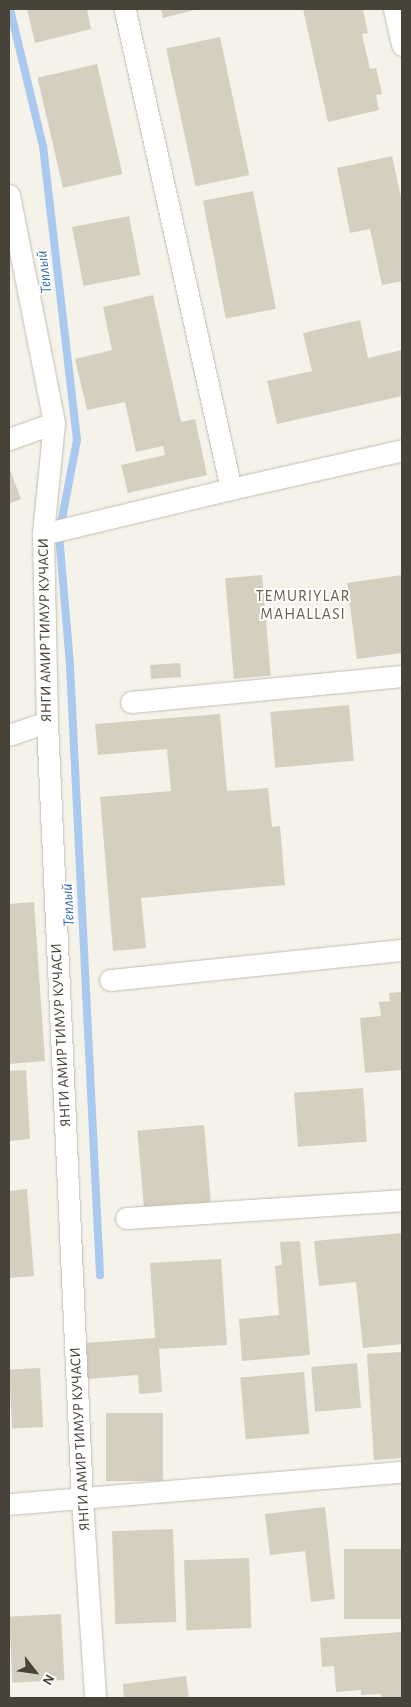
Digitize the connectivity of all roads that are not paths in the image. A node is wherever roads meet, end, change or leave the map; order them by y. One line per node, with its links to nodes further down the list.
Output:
1 (124, 9): 8 (street)
2 (394, 9): 3 (street)
3 (402, 45)
4 (9, 196): 5 (street, ЯНГИ АМИР ТИМУР КУЧАСИ)
5 (54, 423): 6 (street); 9 (street, ЯНГИ АМИР ТИМУР КУЧАСИ)
6 (9, 439)
7 (402, 450): 8 (street)
8 (231, 490): 9 (street)
9 (42, 534): 12 (street, ЯНГИ АМИР ТИМУР КУЧАСИ)
10 (402, 676): 11 (street)
11 (131, 702)
12 (47, 722): 13 (street); 19 (street, ЯНГИ АМИР ТИМУР КУЧАСИ)
13 (9, 735)
14 (402, 950): 15 (street)
15 (110, 980)
16 (402, 1200): 17 (street)
17 (126, 1218)
18 (402, 1472): 19 (street)
19 (82, 1500): 20 (street); 21 (street, ЯНГИ АМИР ТИМУР КУЧАСИ)
20 (9, 1504)
21 (94, 1698)

